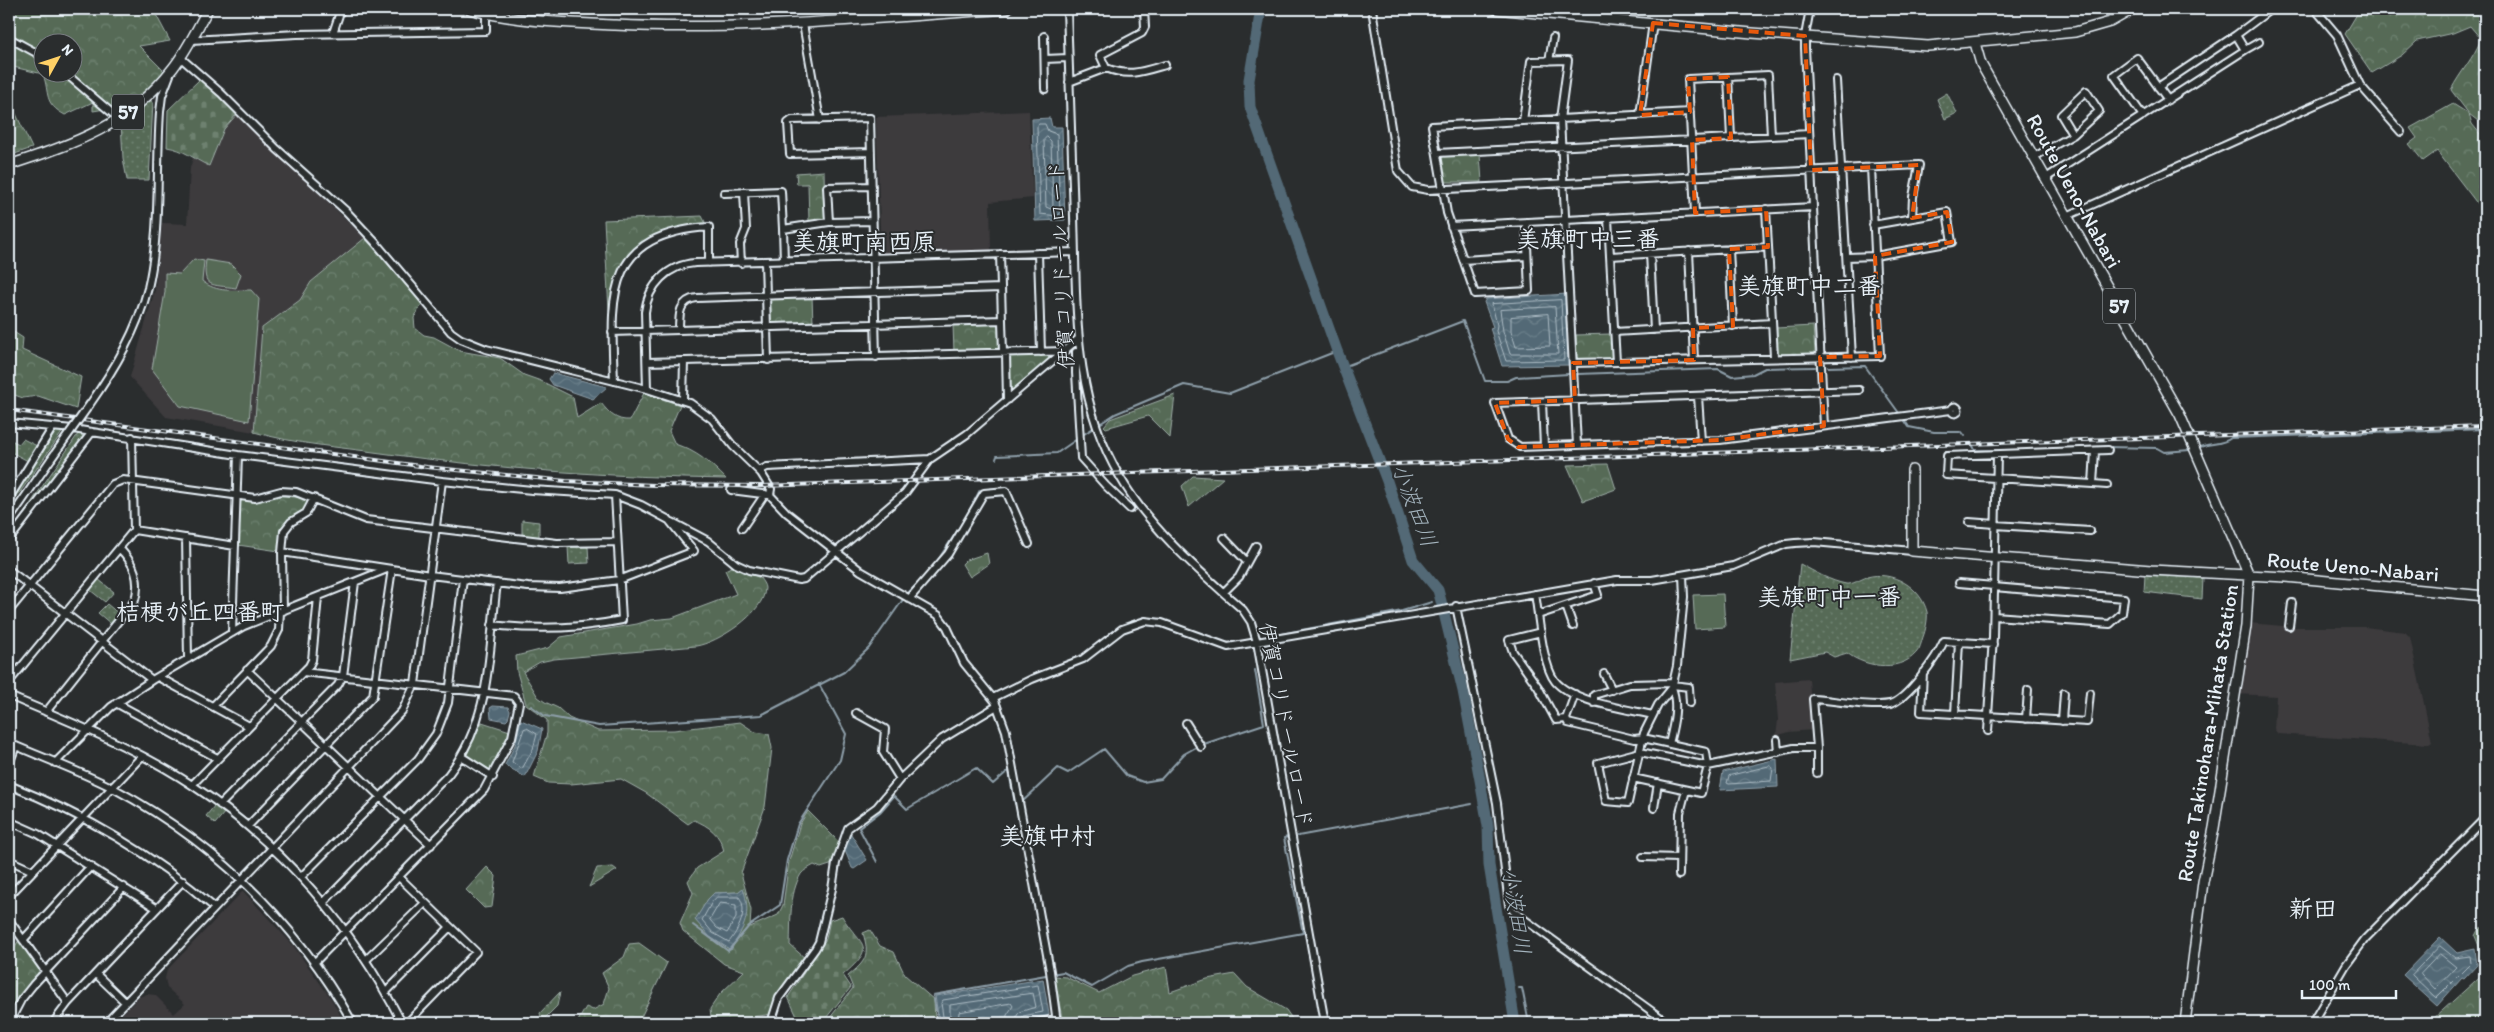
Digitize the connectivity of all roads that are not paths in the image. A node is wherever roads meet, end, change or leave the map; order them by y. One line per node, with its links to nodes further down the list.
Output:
1 (208, 9): 23 (main road, 57)
2 (341, 9): 17 (street)
3 (469, 9): 13 (main road)
4 (1007, 9): 16 (main road)
5 (1067, 9): 29 (street, 伊賀コリドールロード)
6 (1144, 9): 33 (street)
7 (1372, 9): 68 (street)
8 (1495, 9): 14 (main road)
9 (1810, 9): 20 (street)
10 (2133, 9): 25 (main road)
11 (2271, 9): 18 (street)
12 (2319, 10): 39 (street)
13 (486, 11): 16 (main road); 17 (street)
14 (1558, 11): 15 (main road)
15 (1653, 23): 20 (main road); 44 (street)
16 (803, 24): 47 (street)
17 (333, 33): 23 (street)
18 (2236, 35): 26 (street); 40 (street)
19 (1044, 36): 30 (street)
20 (1805, 36): 25 (main road); 51 (street)
21 (9, 38): 27 (street)
22 (1552, 38): 31 (street)
23 (191, 40): 28 (main road, 57)
24 (2259, 42): 26 (street)
25 (1974, 43): 59 (main road, Route Ueno-Nabari / 57)
26 (2245, 50): 42 (street)
27 (32, 51)
28 (181, 58): 34 (main road, 57); 129 (street)
29 (1068, 58): 30 (street); 38 (street, 伊賀コリドールロード)
30 (1044, 59): 41 (street)
31 (1549, 61): 48 (street); 49 (street)
32 (1165, 65): 33 (street)
33 (1106, 68): 38 (street)
34 (173, 69): 46 (main road, 57); 166 (street, bridge)
35 (1728, 78): 43 (street); 53 (street); 54 (street)
36 (1836, 80): 62 (street)
37 (76, 82): 46 (street)
38 (1069, 82): 87 (street, 伊賀コリドールロード)
39 (2360, 85): 50 (street); 74 (street)
40 (2158, 87): 42 (street); 45 (street)
41 (1045, 89)
42 (2168, 100): 45 (street)
43 (1690, 112): 44 (street); 55 (street)
44 (1640, 115): 48 (street)
45 (2143, 116): 65 (street)
46 (119, 119): 60 (main road, 57)
47 (820, 120): 57 (street); 57 (street)
48 (1560, 120): 49 (street); 56 (street)
49 (1523, 121): 58 (street)
50 (2401, 132)
51 (1809, 134): 53 (street); 63 (street)
52 (2073, 134): 52 (street); 59 (street)
53 (1771, 136): 54 (street)
54 (1731, 138): 55 (street)
55 (1692, 140): 56 (street); 64 (street)
56 (1562, 146): 58 (street); 66 (street)
57 (871, 152): 67 (street)
58 (1437, 153): 68 (street)
59 (2034, 157): 65 (main road, Route Ueno-Nabari / 57)
60 (9, 165)
61 (1871, 167): 62 (street); 76 (street); 81 (street)
62 (1842, 169): 63 (street); 94 (street)
63 (1811, 170): 64 (street); 71 (street)
64 (1694, 176): 66 (street); 73 (street)
65 (2046, 178): 74 (main road, Route Ueno-Nabari / 57)
66 (1563, 183): 68 (street); 77 (street)
67 (872, 186): 78 (street); 79 (street)
68 (1443, 190): 82 (street)
69 (724, 192): 70 (street)
70 (744, 192): 83 (street); 100 (street)
71 (1813, 208): 72 (street); 121 (street)
72 (1766, 209): 73 (street); 84 (street)
73 (1695, 213): 75 (street)
74 (2066, 216): 191 (main road, Route Ueno-Nabari / 57)
75 (1608, 218): 77 (street); 92 (street)
76 (1912, 218): 81 (street); 93 (street)
77 (1565, 220): 80 (street); 128 (street)
78 (872, 221): 79 (street); 95 (street)
79 (828, 222): 83 (street)
80 (1526, 222): 82 (street); 91 (street)
81 (1873, 225): 93 (street)
82 (1451, 226): 96 (street)
83 (783, 229): 97 (street)
84 (1768, 247): 85 (street); 105 (street)
85 (1729, 249): 86 (street); 107 (street)
86 (1689, 251): 90 (street); 109 (street)
87 (1075, 252): 89 (street); 115 (street, 伊賀コリドールロード)
88 (1000, 254): 89 (street); 95 (street); 101 (street)
89 (1038, 254): 117 (street)
90 (1650, 254): 92 (street); 111 (street)
91 (1527, 256): 96 (street); 96 (street)
92 (1610, 256): 114 (street)
93 (1875, 256): 94 (street); 122 (street)
94 (1847, 257): 122 (street)
95 (873, 259): 97 (street); 102 (street)
96 (1463, 260)
97 (784, 261): 98 (street)
98 (765, 262): 100 (street); 103 (street)
99 (709, 263): 100 (street); 112 (street); 113 (street)
100 (741, 263)
101 (1001, 288): 102 (street); 104 (street)
102 (875, 292): 103 (street); 106 (street)
103 (766, 296): 108 (street); 110 (street)
104 (1002, 320): 106 (street); 118 (street)
105 (1772, 323): 107 (street); 120 (street)
106 (876, 324): 108 (street); 119 (street)
107 (1733, 326): 109 (street)
108 (767, 327): 110 (street); 123 (street)
109 (1693, 328): 111 (street); 124 (street)
110 (679, 330): 112 (street)
111 (1654, 330): 114 (street)
112 (646, 331): 113 (street); 126 (street)
113 (612, 332): 129 (street)
114 (1614, 332): 127 (street)
115 (1077, 340): 116 (street); 165 (street); 200 (street, 伊賀コリドールロード)
116 (1066, 351): 117 (street); 135 (street)
117 (1041, 352): 118 (street)
118 (1004, 353): 119 (street); 135 (street)
119 (876, 357): 123 (street)
120 (1774, 357): 121 (street); 124 (street)
121 (1820, 357): 122 (street); 132 (street)
122 (1852, 357)
123 (768, 360): 125 (street)
124 (1694, 360): 127 (street)
125 (684, 361): 126 (street); 134 (street)
126 (646, 362): 130 (street)
127 (1616, 362): 128 (street)
128 (1573, 363): 136 (street)
129 (614, 381): 130 (street)
130 (647, 389): 134 (street)
131 (1859, 390): 132 (street)
132 (1822, 392): 133 (street); 140 (street)
133 (1698, 396): 136 (street); 144 (street)
134 (683, 400): 153 (street)
135 (1007, 400): 151 (street)
136 (1575, 400): 137 (street); 145 (street)
137 (1542, 402): 146 (street); 146 (street)
138 (1951, 410): 140 (street)
139 (9, 423): 141 (street)
140 (1824, 426): 144 (street)
141 (53, 427): 142 (street); 163 (street)
142 (92, 432): 143 (street); 176 (street)
143 (132, 437): 150 (street); 155 (street)
144 (1701, 440): 145 (street)
145 (1577, 445): 146 (street)
146 (1544, 446)
147 (2108, 450): 148 (street)
148 (2096, 451): 149 (street); 157 (street)
149 (1997, 455): 154 (street); 154 (street)
150 (238, 456): 156 (street); 162 (street)
151 (930, 459): 153 (street); 184 (street)
152 (1912, 470): 182 (main road)
153 (759, 471): 160 (street)
154 (1996, 478): 157 (street); 169 (street)
155 (133, 481): 162 (street); 172 (street); 198 (street)
156 (442, 481): 161 (street); 170 (street)
157 (2093, 484): 158 (street)
158 (2107, 486)
159 (731, 490): 160 (street)
160 (768, 494): 171 (street); 184 (street)
161 (615, 495): 167 (street); 177 (street)
162 (236, 496): 164 (street); 179 (street)
163 (9, 498)
164 (314, 498): 170 (street); 183 (street)
165 (1130, 509)
166 (9, 520)
167 (668, 520): 184 (street); 193 (street)
168 (1969, 522): 169 (street)
169 (1995, 524): 173 (street); 185 (street)
170 (435, 528): 177 (street); 189 (street)
171 (742, 528)
172 (134, 530): 174 (street); 181 (street)
173 (2090, 531)
174 (186, 538): 179 (street); 222 (street)
175 (1224, 538): 186 (street)
176 (9, 540)
177 (617, 542): 193 (street)
178 (1028, 544): 204 (street)
179 (235, 546): 217 (street)
180 (1256, 546): 186 (street)
181 (120, 548): 210 (street); 218 (street)
182 (1912, 551): 185 (main road, Route Takinohara-Mihata Station); 190 (street)
183 (282, 552): 187 (street); 209 (street)
184 (834, 552): 204 (street)
185 (1994, 557): 191 (main road, Route Takinohara-Mihata Station); 199 (street)
186 (1247, 562): 200 (street)
187 (389, 569): 189 (street); 194 (street); 229 (street)
188 (9, 570): 198 (street)
189 (430, 575): 192 (street); 231 (street)
190 (1683, 575): 197 (street); 232 (street)
191 (2249, 575): 202 (main road, Route Ueno-Nabari); 336 (main road, Route Takinohara-Mihata Station)
192 (463, 579): 195 (street); 233 (street)
193 (619, 580): 195 (street); 213 (street)
194 (355, 582): 203 (street); 227 (street)
195 (497, 583): 213 (street)
196 (1959, 583): 199 (street)
197 (1594, 584): 201 (street); 206 (street)
198 (29, 586): 208 (street); 210 (street)
199 (1994, 587): 212 (street); 212 (street)
200 (1224, 592): 219 (street, 伊賀コリドールロード)
201 (1535, 594): 207 (street); 211 (street)
202 (2485, 596)
203 (318, 597): 209 (street); 224 (street)
204 (906, 597): 242 (street)
205 (2292, 603): 215 (street)
206 (1566, 606): 211 (street); 214 (street)
207 (1453, 607): 219 (street); 335 (street)
208 (9, 610)
209 (282, 611): 217 (street); 223 (street)
210 (65, 613): 218 (street); 230 (street)
211 (1538, 615): 216 (street)
212 (1994, 616): 221 (street)
213 (492, 625): 236 (street)
214 (1573, 626)
215 (2289, 626)
216 (1540, 632): 239 (street); 253 (street)
217 (232, 633): 222 (street)
218 (103, 642): 228 (street); 248 (street)
219 (1257, 642): 242 (street); 334 (street, 伊賀コリドールロード)
220 (1959, 642): 221 (street); 225 (street); 250 (street)
221 (1993, 644): 252 (street)
222 (188, 659): 228 (street)
223 (247, 670): 241 (street); 246 (street)
224 (303, 672): 227 (street); 241 (street)
225 (1923, 673): 250 (street); 268 (street)
226 (1604, 674): 234 (street)
227 (342, 676): 229 (street); 256 (street)
228 (155, 678): 244 (street); 246 (street)
229 (377, 680): 231 (street); 267 (street)
230 (9, 682)
231 (414, 684): 233 (street); 277 (street)
232 (1673, 686): 234 (street); 243 (street); 251 (street); 264 (street)
233 (451, 689): 236 (street); 287 (street)
234 (1612, 690): 245 (street)
235 (2028, 690): 254 (street)
236 (485, 693): 272 (street); 279 (street)
237 (2064, 693): 255 (street)
238 (2090, 693): 255 (street)
239 (1575, 694): 245 (street); 253 (street)
240 (9, 696): 248 (street)
241 (276, 698): 256 (street); 258 (street)
242 (993, 698): 247 (street)
243 (1690, 702)
244 (116, 703): 259 (street); 273 (street)
245 (1594, 703): 251 (street)
246 (213, 706): 258 (street)
247 (997, 706): 281 (street); 325 (street)
248 (46, 712): 259 (street)
249 (856, 714): 281 (street)
250 (1955, 714): 252 (street)
251 (1653, 715): 261 (street)
252 (1989, 716): 254 (street); 260 (street)
253 (1566, 719): 261 (street)
254 (2026, 719): 255 (street)
255 (2062, 720)
256 (302, 722): 267 (street); 288 (street)
257 (1186, 723): 265 (street)
258 (249, 726): 273 (street)
259 (88, 730): 271 (street); 274 (street)
260 (1988, 730)
261 (1643, 738): 264 (street); 269 (street)
262 (1777, 740): 270 (street)
263 (9, 743): 266 (street)
264 (1669, 744): 276 (street)
265 (1200, 745)
266 (16, 746): 274 (street); 275 (street)
267 (327, 746): 277 (street); 294 (street)
268 (1817, 748): 270 (street); 278 (street)
269 (1640, 752): 276 (street); 280 (street); 280 (street)
270 (1778, 752): 276 (street)
271 (142, 756): 284 (street); 285 (street)
272 (462, 756): 279 (street); 293 (street)
273 (217, 758): 284 (street)
274 (55, 763): 285 (street)
275 (9, 764)
276 (1708, 766): 286 (street)
277 (349, 768): 287 (street); 297 (street)
278 (1817, 773)
279 (493, 777): 296 (street)
280 (1633, 778): 282 (street)
281 (900, 779): 332 (street)
282 (1658, 784): 286 (street); 289 (street)
283 (9, 785): 290 (street)
284 (192, 785): 288 (street)
285 (111, 787): 290 (street); 306 (street)
286 (1686, 790): 298 (street)
287 (380, 798): 293 (street); 304 (street)
288 (220, 805): 294 (street)
289 (1654, 808)
290 (83, 818): 295 (street); 307 (street)
291 (2485, 818): 337 (street)
292 (9, 820): 295 (street)
293 (404, 820): 296 (street); 310 (street)
294 (248, 826): 297 (street)
295 (57, 845): 301 (street); 302 (street)
296 (431, 845): 305 (street)
297 (272, 848): 304 (street); 306 (street)
298 (1679, 858): 299 (street); 303 (street)
299 (1647, 859)
300 (9, 860): 302 (street)
301 (91, 866): 308 (street); 317 (street)
302 (33, 871): 309 (street)
303 (1680, 875)
304 (301, 877): 310 (street)
305 (399, 877): 311 (street); 316 (street)
306 (242, 879): 313 (street); 319 (street)
307 (183, 881): 312 (street); 313 (street)
308 (124, 887): 312 (street); 320 (street)
309 (9, 896)
310 (324, 902): 316 (street)
311 (425, 903): 315 (street); 318 (street)
312 (156, 908): 321 (street)
313 (215, 908): 323 (street)
314 (9, 920): 317 (street)
315 (450, 927): 322 (street); 331 (street)
316 (346, 930): 318 (street); 319 (street)
317 (23, 940): 320 (street)
318 (366, 960): 322 (street)
319 (315, 962): 329 (street)
320 (45, 971): 324 (street); 326 (street)
321 (96, 974): 323 (street); 324 (street)
322 (386, 992): 330 (street)
323 (126, 1002): 328 (street)
324 (68, 1003): 327 (street)
325 (1056, 1021): 333 (street)
326 (9, 1023)
327 (53, 1023)
328 (106, 1023)
329 (353, 1023)
330 (402, 1023)
331 (407, 1023)
332 (771, 1023)
333 (1034, 1023)
334 (1325, 1023)
335 (1668, 1023)
336 (2185, 1023)
337 (2312, 1023)

